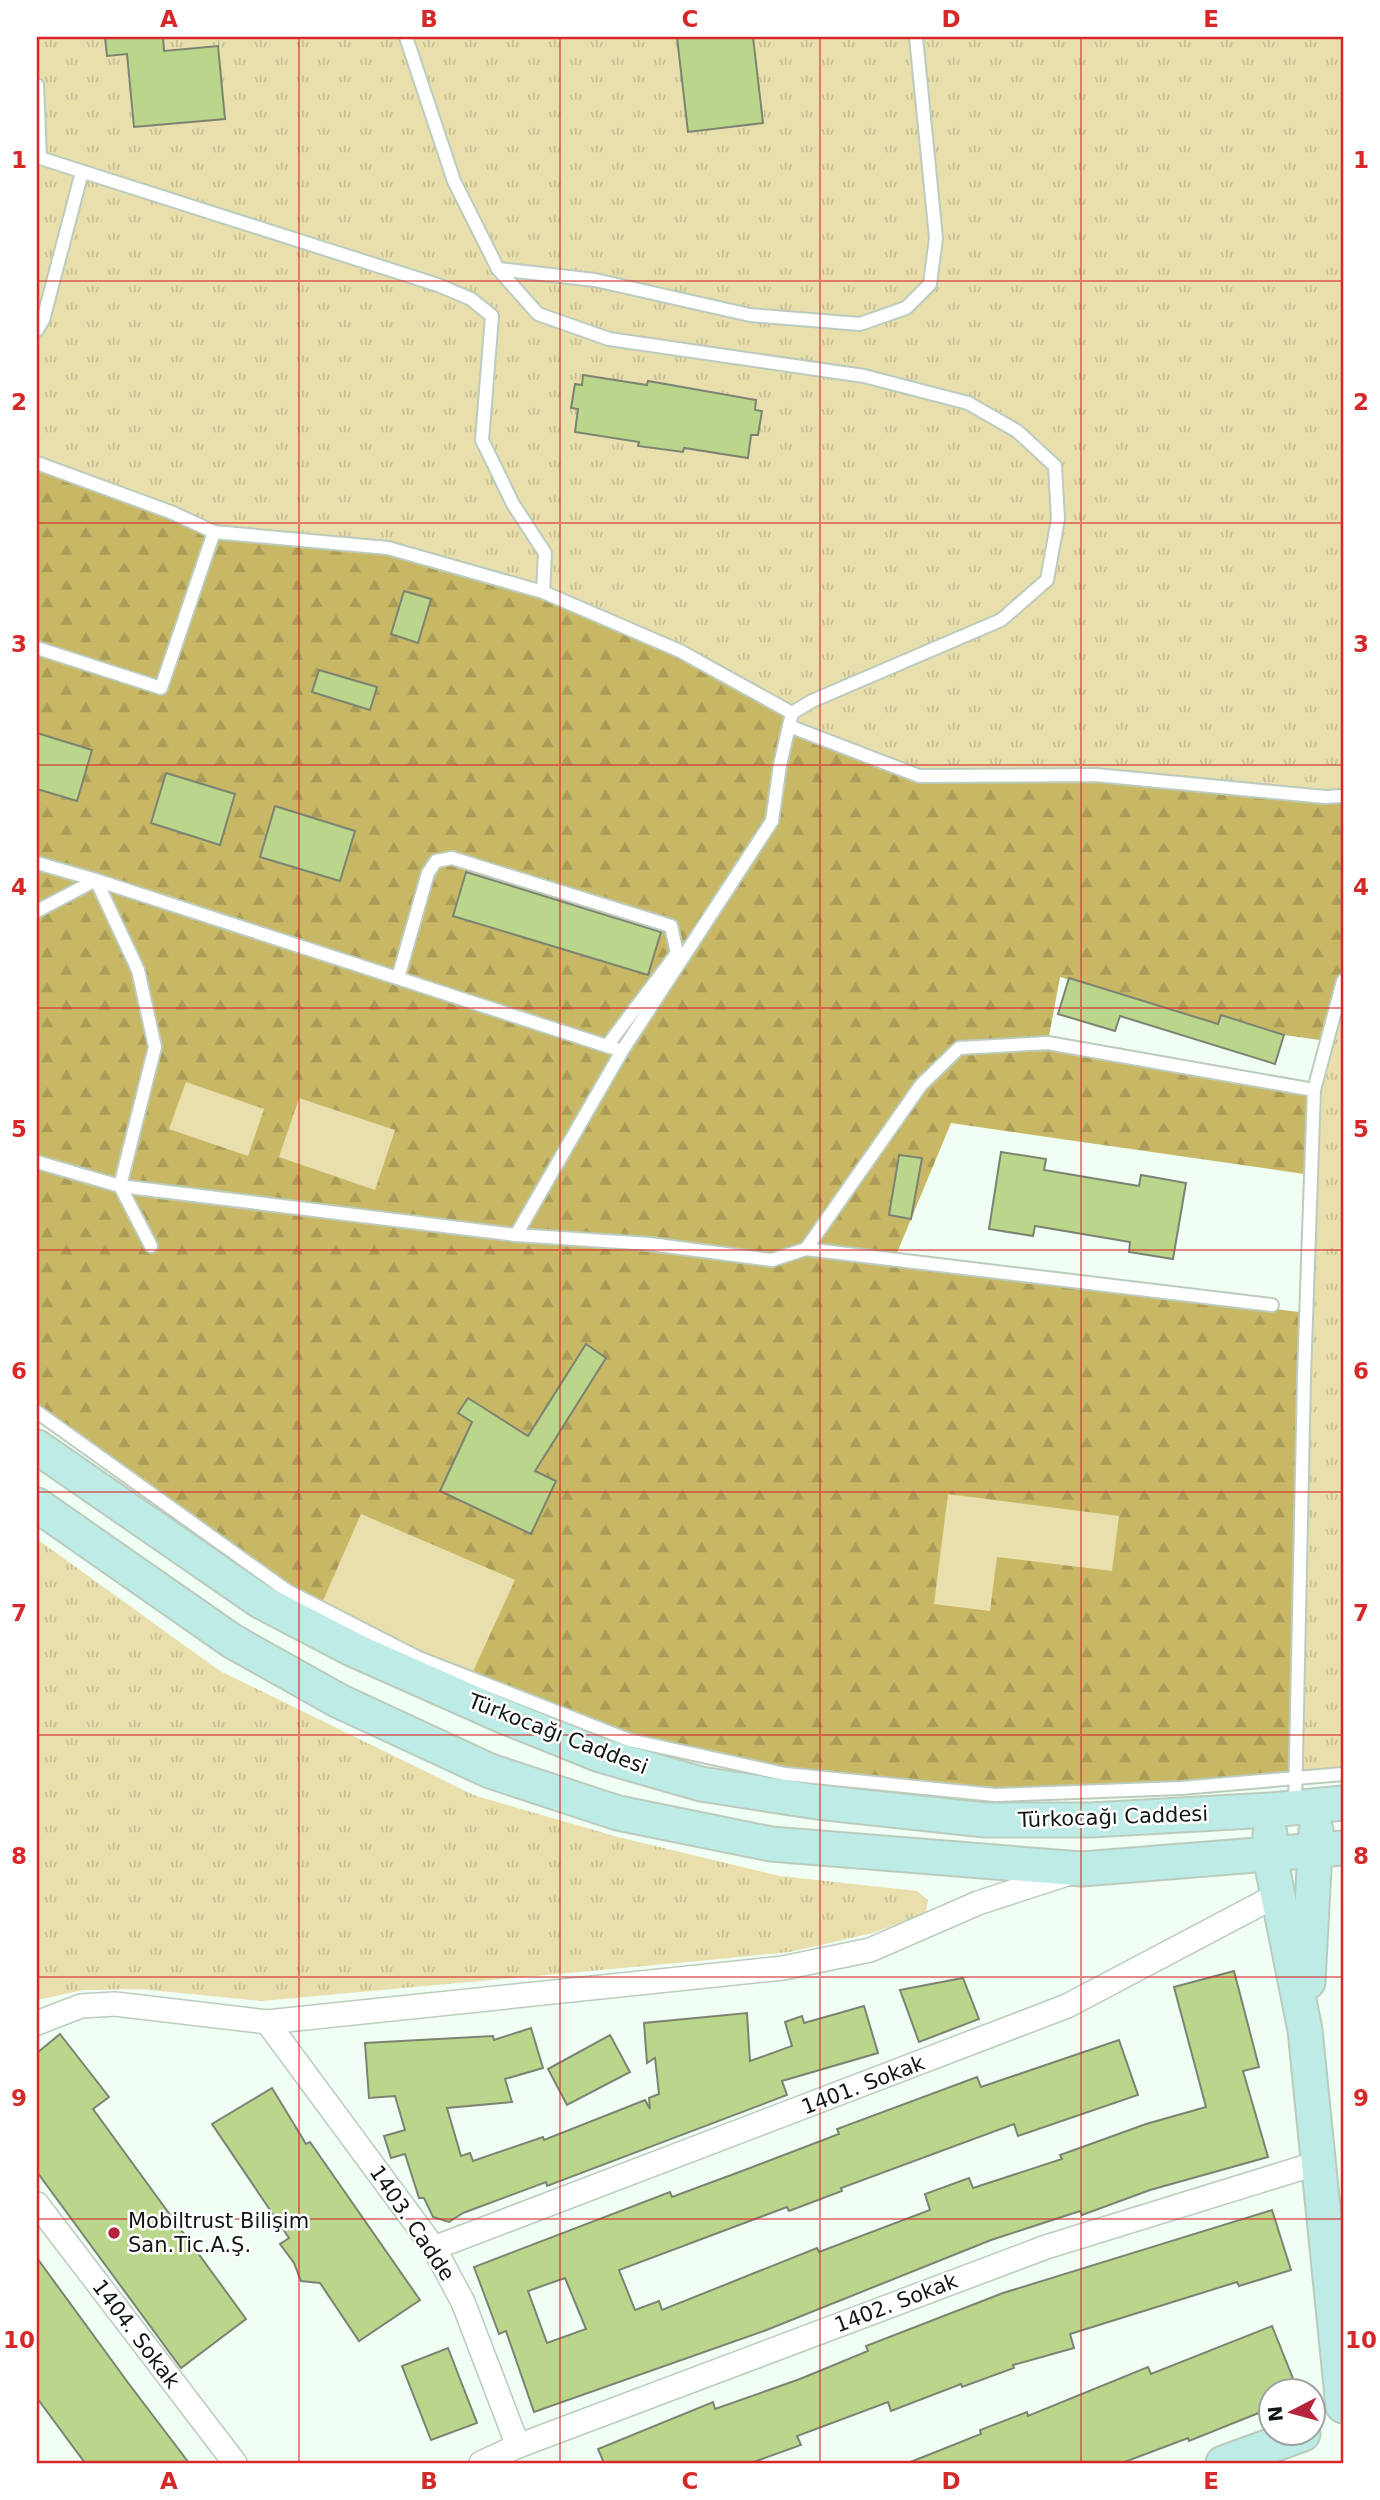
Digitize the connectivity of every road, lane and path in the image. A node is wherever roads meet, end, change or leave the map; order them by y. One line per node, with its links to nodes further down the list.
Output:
1 (406, 37): 5 (lane)
2 (916, 37): 5 (lane)
3 (37, 85): 4 (lane)
4 (82, 172): 6 (lane); 9 (lane)
5 (498, 269): 11 (lane)
6 (37, 330)
7 (37, 463): 8 (lane)
8 (214, 532): 9 (lane); 10 (lane)
9 (542, 592): 11 (lane)
10 (37, 648)
11 (791, 719): 12 (lane); 19 (lane)
12 (1343, 796)
13 (37, 863): 14 (lane)
14 (96, 880): 15 (lane); 16 (lane); 22 (lane)
15 (37, 911)
16 (398, 978): 18 (lane); 18 (lane)
17 (1343, 981): 20 (lane)
18 (607, 1046): 19 (lane)
19 (622, 1051): 23 (lane)
20 (1314, 1090): 25 (lane); 31 (lane)
21 (37, 1162): 22 (lane)
22 (120, 1186): 23 (lane); 24 (lane)
23 (516, 1235): 25 (lane)
24 (151, 1246)
25 (806, 1249): 26 (lane)
26 (1272, 1305)
27 (37, 1412): 31 (lane)
28 (37, 1447): 31 (main road, Türkocağı Caddesi)
29 (37, 1505): 34 (main road, Türkocağı Caddesi)
30 (1343, 1774): 31 (lane)
31 (1303, 1801): 32 (main road); 33 (main road)
32 (1330, 1849): 33 (main road, Türkocağı Caddesi); 38 (main road)
33 (1270, 1856): 34 (main road, Türkocağı Caddesi); 35 (main road)
34 (1082, 1869): 36 (street)
35 (1279, 1894): 38 (main road); 42 (street, 1401. Sokak)
36 (267, 2022): 37 (street); 42 (street, 1403. Cadde)
37 (37, 2023)
38 (1306, 2030): 39 (main road)
39 (1318, 2163): 41 (main road); 44 (street, 1402. Sokak)
40 (37, 2204): 46 (street, 1404. Sokak)
41 (1335, 2243): 43 (main road)
42 (433, 2248): 44 (street, 1403. Cadde)
43 (1343, 2406)
44 (518, 2446): 47 (street, 1402. Sokak)
45 (1264, 2448): 48 (main road)
46 (235, 2463)
47 (481, 2463)
48 (1223, 2463)

